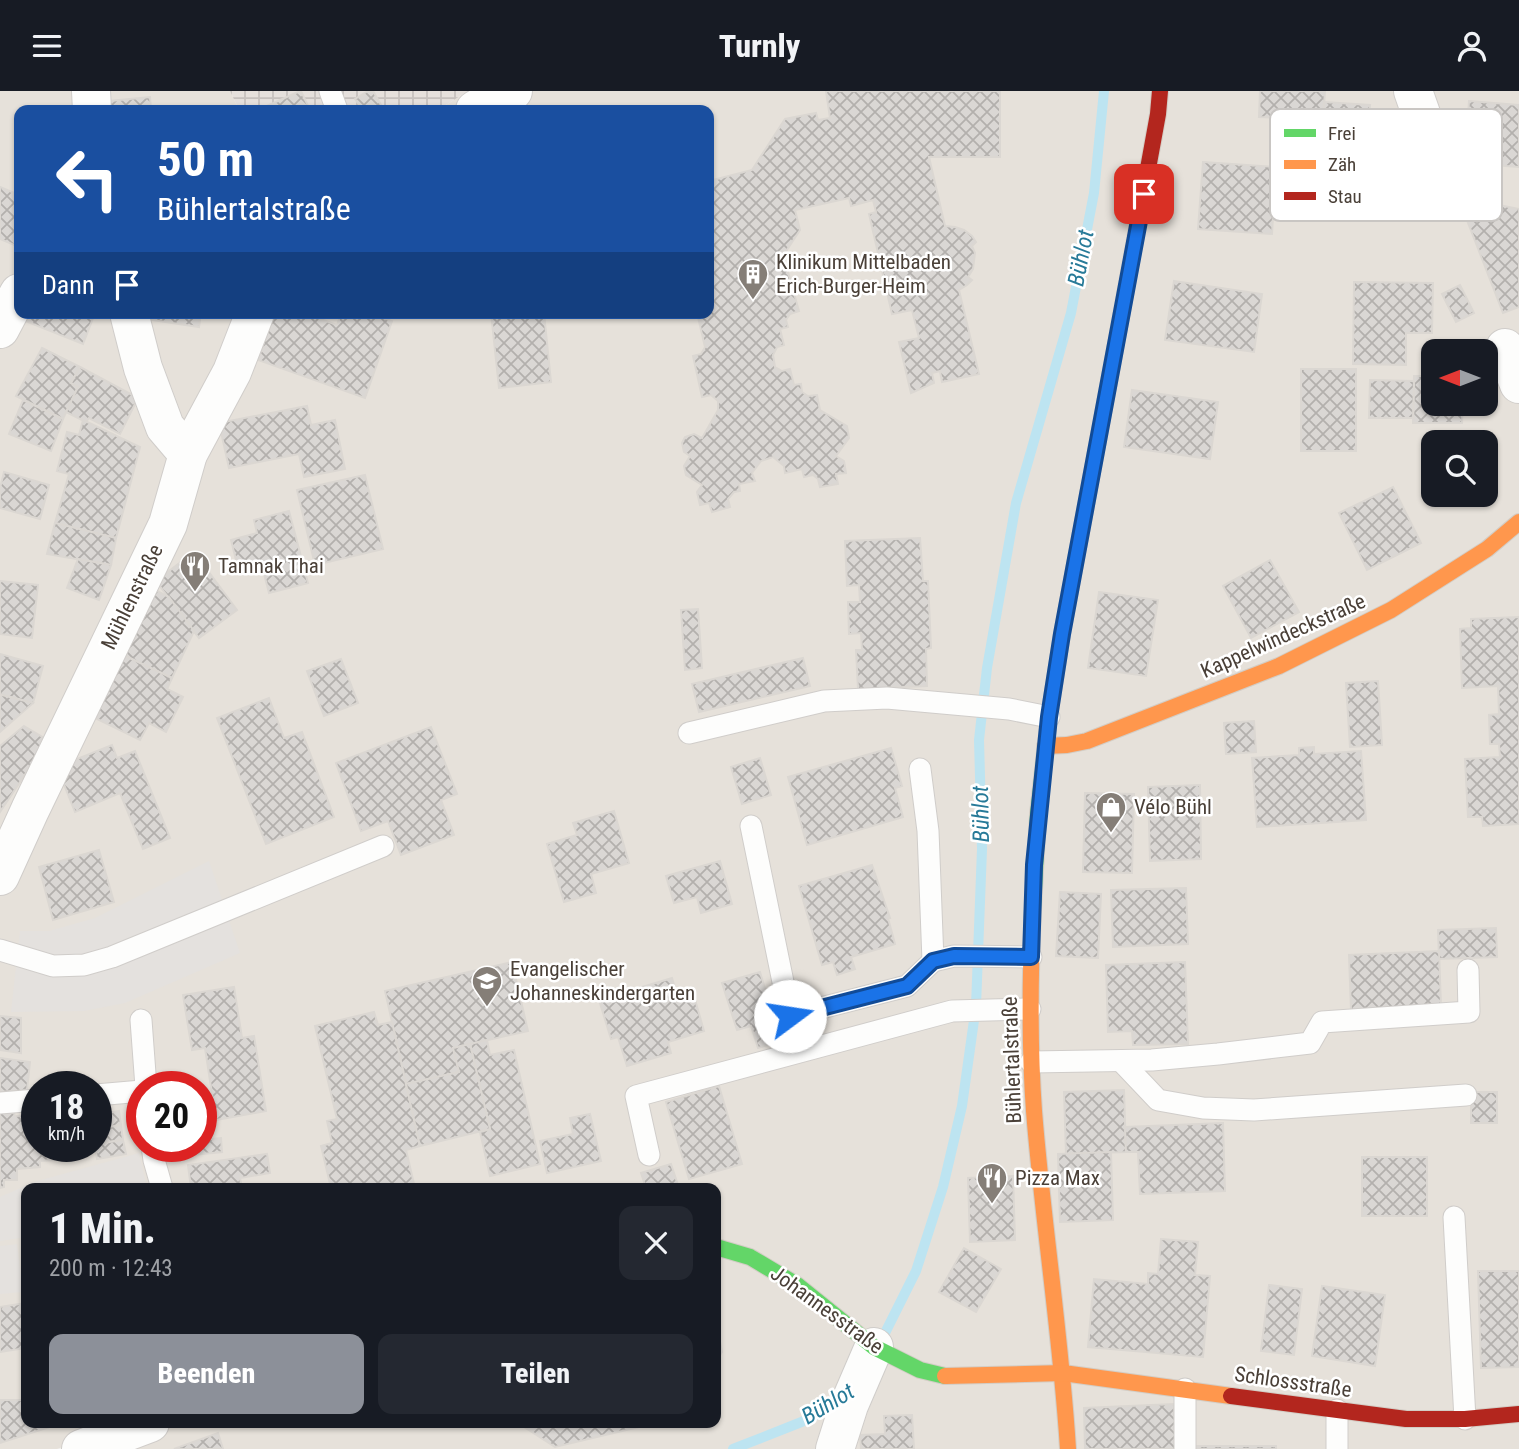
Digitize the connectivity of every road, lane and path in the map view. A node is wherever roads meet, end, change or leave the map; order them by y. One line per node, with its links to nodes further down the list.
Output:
1 (513, 91): 4 (street)
2 (1160, 91): 14 (street, Bühlertalstraße)
3 (1413, 91): 5 (street)
4 (483, 105)
5 (1419, 109)
6 (14, 302): 9 (street)
7 (130, 319): 12 (street)
8 (253, 319): 12 (street, Mühlenstraße)
9 (0, 328)
10 (1505, 348): 11 (street)
11 (1519, 384)
12 (188, 454): 20 (street, Mühlenstraße)
13 (1519, 522): 16 (street, Kappelwindeckstraße)
14 (1049, 717): 15 (lane); 16 (street, Bühlertalstraße)
15 (689, 733)
16 (1045, 746): 22 (street, Bühlertalstraße)
17 (920, 769): 23 (lane)
18 (751, 826): 23 (lane)
19 (383, 846): 21 (lane)
20 (0, 876)
21 (0, 950)
22 (1031, 957): 23 (lane); 25 (street, Bühlertalstraße)
23 (933, 961)
24 (1468, 970): 27 (lane)
25 (1030, 1009): 28 (street, Bühlertalstraße); 33 (lane)
26 (141, 1020): 29 (lane)
27 (1121, 1061): 28 (lane); 30 (lane)
28 (1031, 1062): 39 (street, Bühlertalstraße)
29 (145, 1071)
30 (1466, 1095)
31 (21, 1101): 32 (lane)
32 (0, 1103)
33 (649, 1156)
34 (155, 1162): 35 (lane)
35 (161, 1183)
36 (1454, 1217): 43 (lane)
37 (721, 1248): 38 (street, Johannesstraße)
38 (874, 1347): 39 (street, Johannesstraße); 46 (street)
39 (1063, 1373): 40 (street, Schlossstraße); 47 (street, Bühlertalstraße)
40 (1185, 1389): 41 (street, Schlossstraße); 48 (lane)
41 (1337, 1410): 43 (street, Schlossstraße); 49 (lane)
42 (1519, 1414): 43 (street, Schlossstraße)
43 (1465, 1419)
44 (137, 1428): 45 (street)
45 (81, 1449)
46 (835, 1449)
47 (1068, 1449)
48 (1185, 1449)
49 (1337, 1449)

